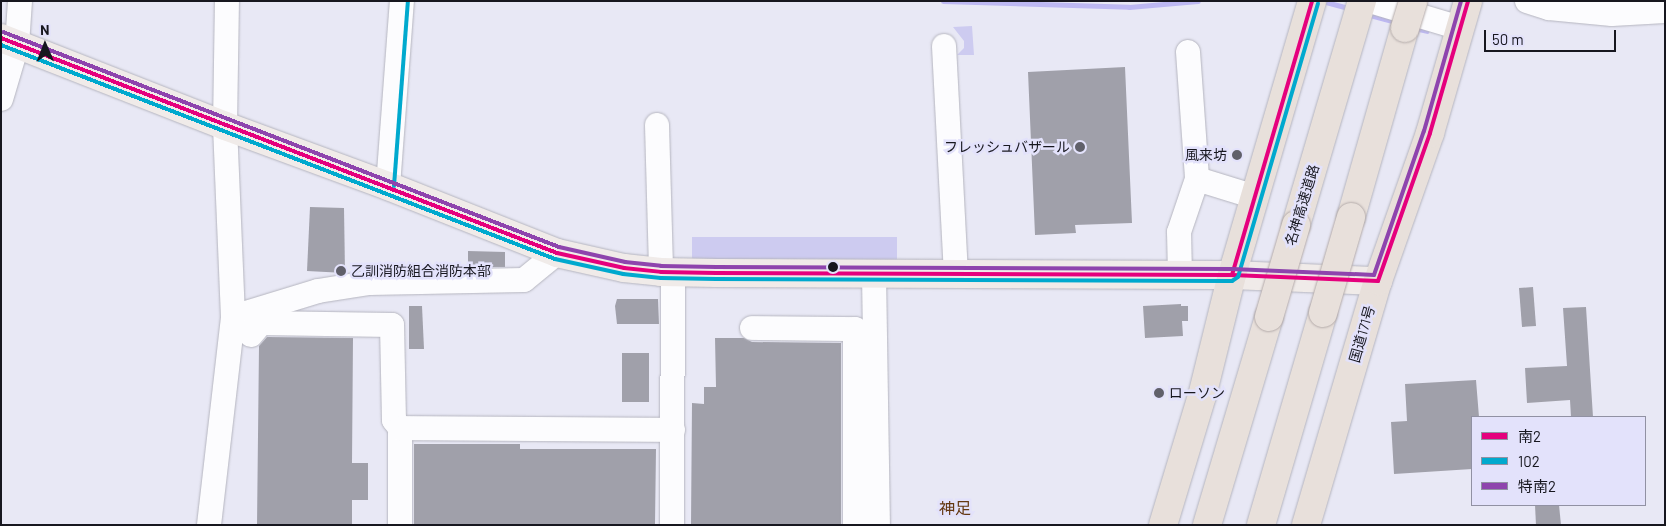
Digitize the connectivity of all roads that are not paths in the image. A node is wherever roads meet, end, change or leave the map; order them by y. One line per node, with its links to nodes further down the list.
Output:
1 (20, 1): 11 (street)
2 (227, 1): 15 (street)
3 (402, 1): 18 (street)
4 (1413, 1): 39 (highway, bridge)
5 (1468, 1): 10 (highway, 国道171号)
6 (1527, 1): 9 (street)
7 (1311, 4): 19 (highway)
8 (1364, 6): 10 (street); 38 (highway, 名神高速道路, bridge)
9 (1665, 11)
10 (1460, 28): 26 (highway, 国道171号)
11 (8, 40): 14 (street); 15 (main road)
12 (944, 46): 24 (street)
13 (1188, 52): 17 (street)
14 (1, 98)
15 (225, 126): 18 (main road); 27 (street)
16 (657, 126): 21 (street)
17 (1197, 179): 19 (street); 25 (street)
18 (388, 186): 20 (main road)
19 (1255, 197): 23 (highway)
20 (557, 253): 21 (main road); 27 (street)
21 (667, 272): 22 (main road); 31 (street)
22 (874, 274): 24 (main road); 36 (street)
23 (1232, 274): 25 (main road); 26 (main road); 37 (highway)
24 (956, 275): 25 (main road)
25 (1180, 275)
26 (1378, 280): 40 (highway, 国道171号)
27 (234, 317): 32 (street)
28 (752, 328): 35 (street)
29 (250, 335): 30 (street)
30 (400, 428): 31 (street); 33 (street)
31 (673, 430): 34 (street)
32 (209, 525)
33 (400, 525)
34 (672, 525)
35 (855, 525)
36 (878, 525)
37 (1163, 525)
38 (1207, 525)
39 (1260, 525)
40 (1306, 525)

